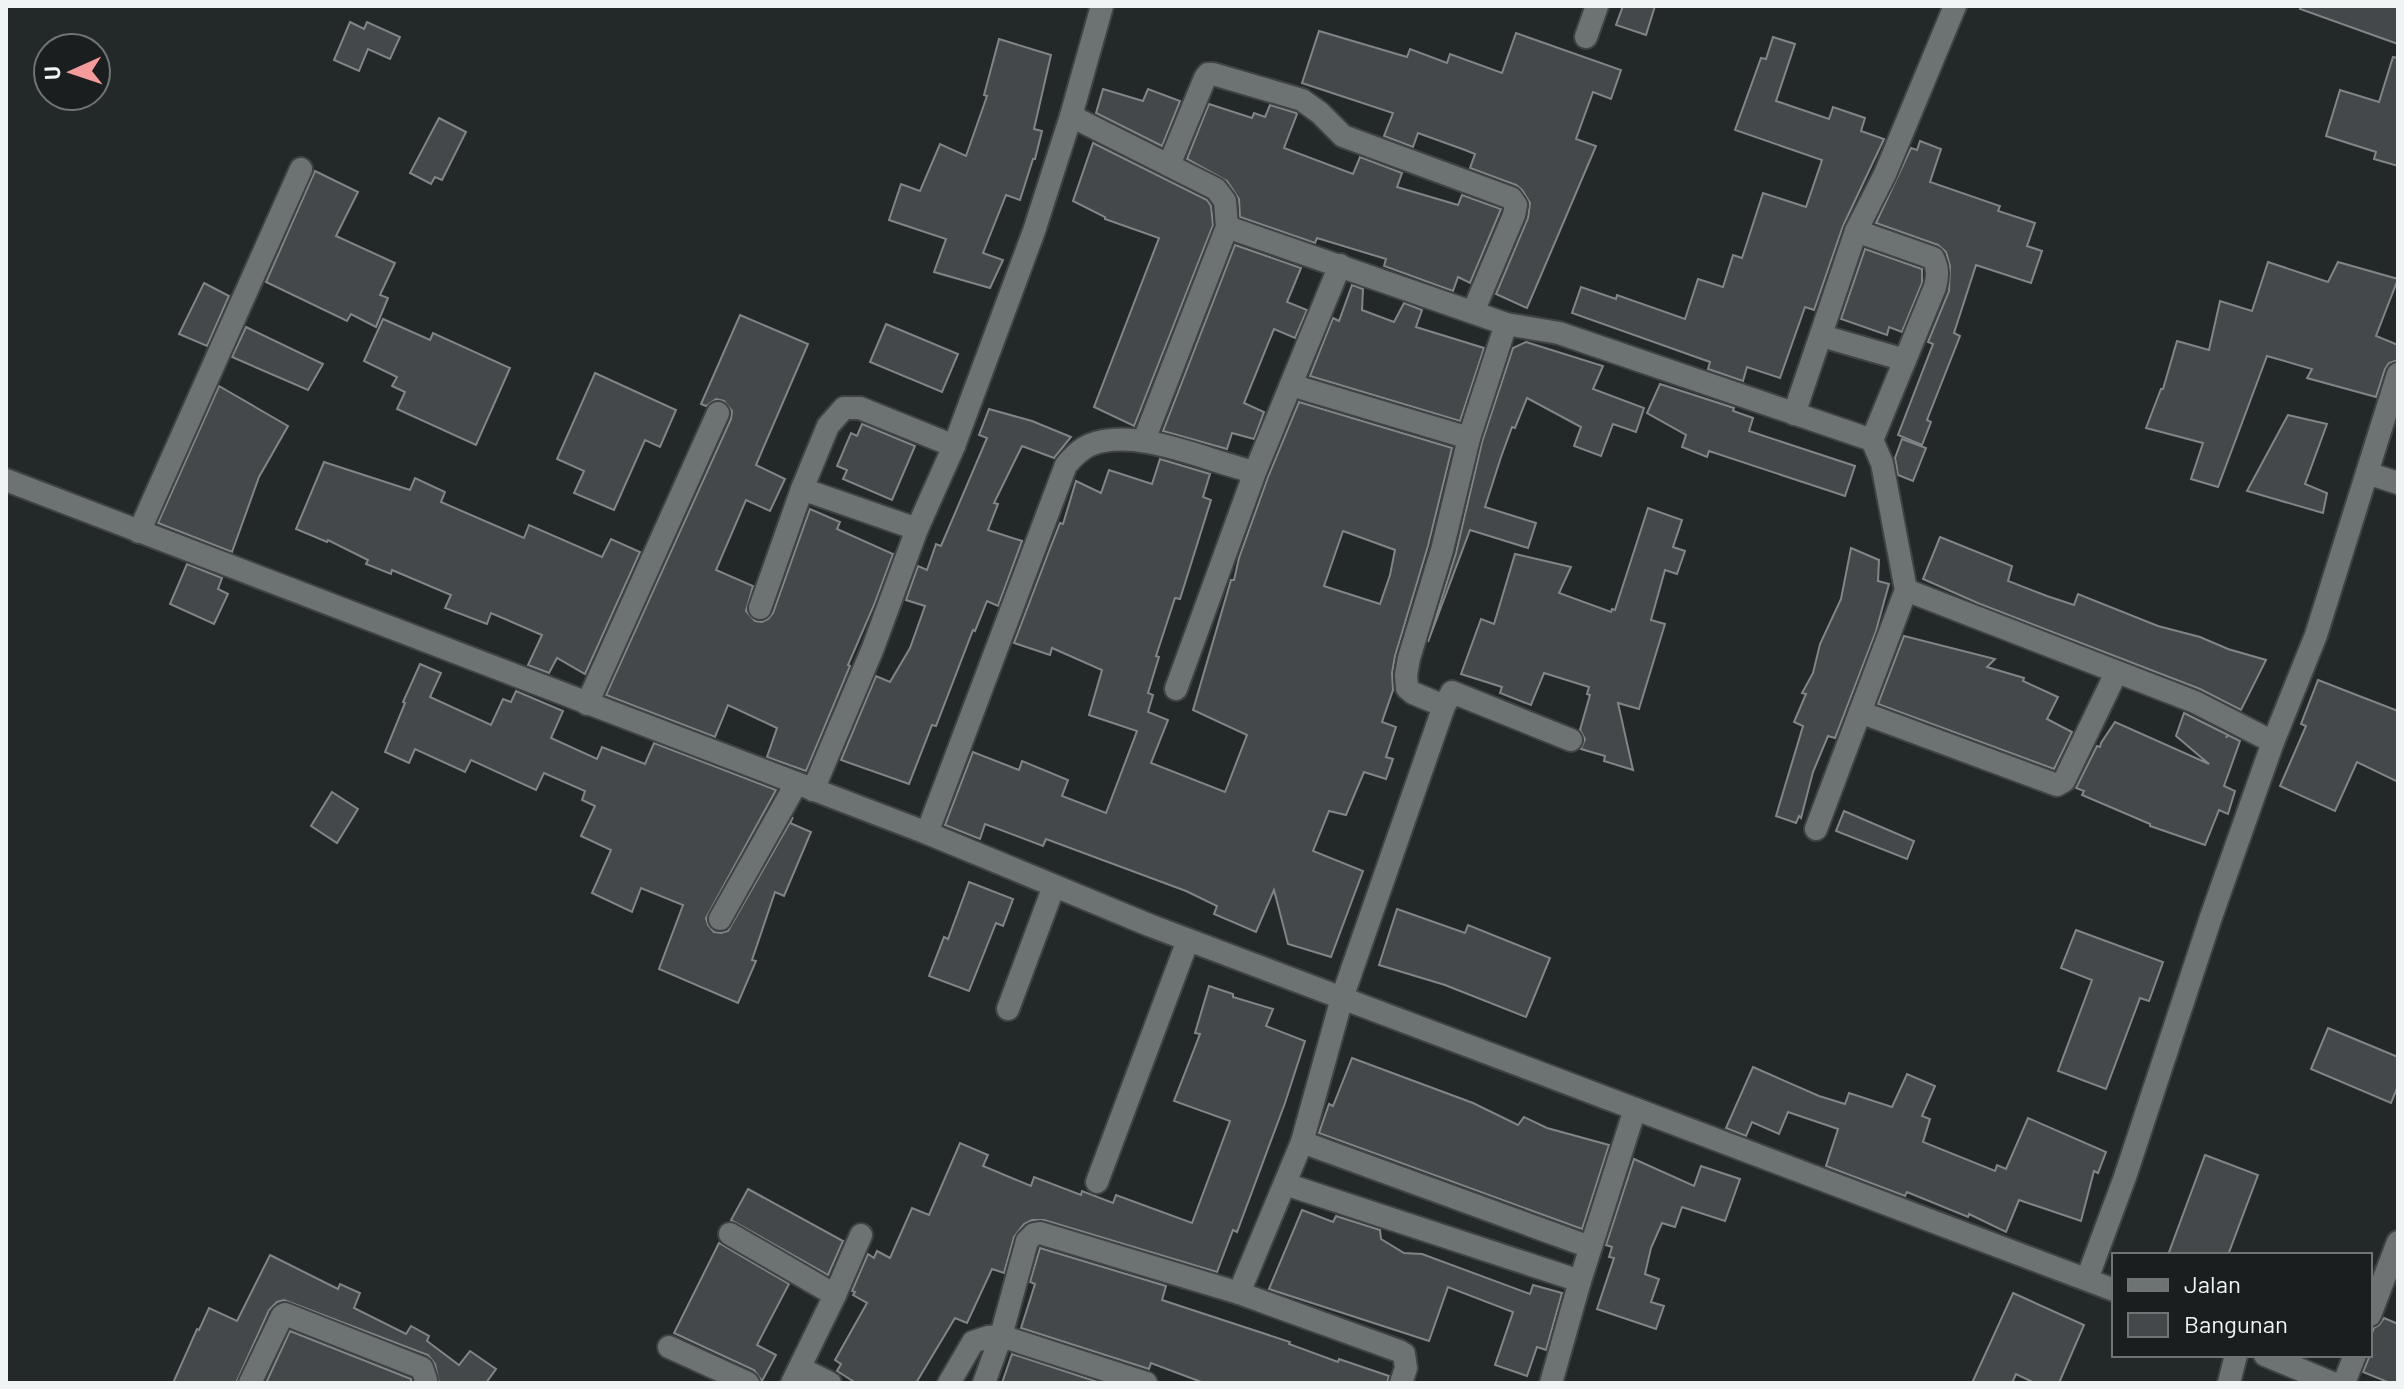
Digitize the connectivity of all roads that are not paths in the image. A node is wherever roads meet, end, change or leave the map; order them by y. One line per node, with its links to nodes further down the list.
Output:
1 (1102, 6): 5 (street)
2 (1597, 6): 4 (street)
3 (1955, 6): 9 (street)
4 (1586, 37)
5 (1071, 116): 6 (street); 22 (street)
6 (1169, 165): 8 (street); 11 (street)
7 (301, 169): 29 (street)
8 (1227, 227): 10 (street); 20 (street)
9 (1856, 231): 13 (street); 14 (street)
10 (1340, 265): 11 (street); 16 (street)
11 (1473, 312): 12 (street)
12 (1506, 324): 18 (street); 19 (street)
13 (1822, 336): 14 (street); 18 (street)
14 (1905, 360): 21 (street)
15 (2398, 374): 24 (street)
16 (1291, 385): 19 (street); 23 (street)
17 (718, 413): 34 (street)
18 (1794, 414): 21 (street)
19 (1469, 438): 35 (street)
20 (1144, 440): 23 (street); 41 (street)
21 (1872, 440): 30 (street)
22 (954, 446): 27 (street); 28 (street)
23 (1255, 472): 33 (street)
24 (2367, 473): 26 (street); 38 (street)
25 (6, 480): 29 (street)
26 (2398, 483)
27 (802, 489): 28 (street); 31 (street)
28 (917, 529): 39 (street)
29 (139, 532): 34 (street)
30 (1906, 590): 32 (street); 36 (street)
31 (760, 608)
32 (2116, 673): 36 (street); 38 (street)
33 (1176, 689)
34 (587, 704): 39 (street)
35 (1444, 706): 37 (street); 45 (street)
36 (1860, 712): 40 (street)
37 (1571, 740)
38 (2273, 742): 55 (street)
39 (804, 787): 41 (street); 43 (street)
40 (1816, 829)
41 (927, 833): 42 (street)
42 (1054, 886): 44 (street); 46 (street)
43 (720, 919)
44 (1188, 940): 45 (street); 49 (street)
45 (1342, 998): 47 (street); 48 (street)
46 (1008, 1009)
47 (1635, 1109): 54 (street); 55 (street)
48 (1302, 1142): 50 (street); 54 (street)
49 (1097, 1182)
50 (1285, 1184): 56 (street); 58 (street)
51 (730, 1234): 59 (street)
52 (861, 1235): 59 (street)
53 (2398, 1242): 60 (street)
54 (1590, 1247): 56 (street)
55 (2087, 1279): 57 (street)
56 (1580, 1281): 75 (street)
57 (2112, 1289)
58 (1239, 1293): 61 (street); 74 (street)
59 (835, 1295): 66 (street)
60 (2372, 1310)
61 (1001, 1336): 71 (street); 72 (street); 73 (street)
62 (669, 1347): 69 (street)
63 (2236, 1357): 76 (street)
64 (2270, 1357): 77 (street)
65 (2354, 1357): 78 (street)
66 (796, 1375): 70 (street)
67 (250, 1383): 68 (street)
68 (425, 1383)
69 (748, 1383)
70 (830, 1383)
71 (949, 1383)
72 (984, 1383)
73 (1146, 1383)
74 (1401, 1383)
75 (1551, 1383)
76 (2229, 1383)
77 (2332, 1383)
78 (2344, 1383)

